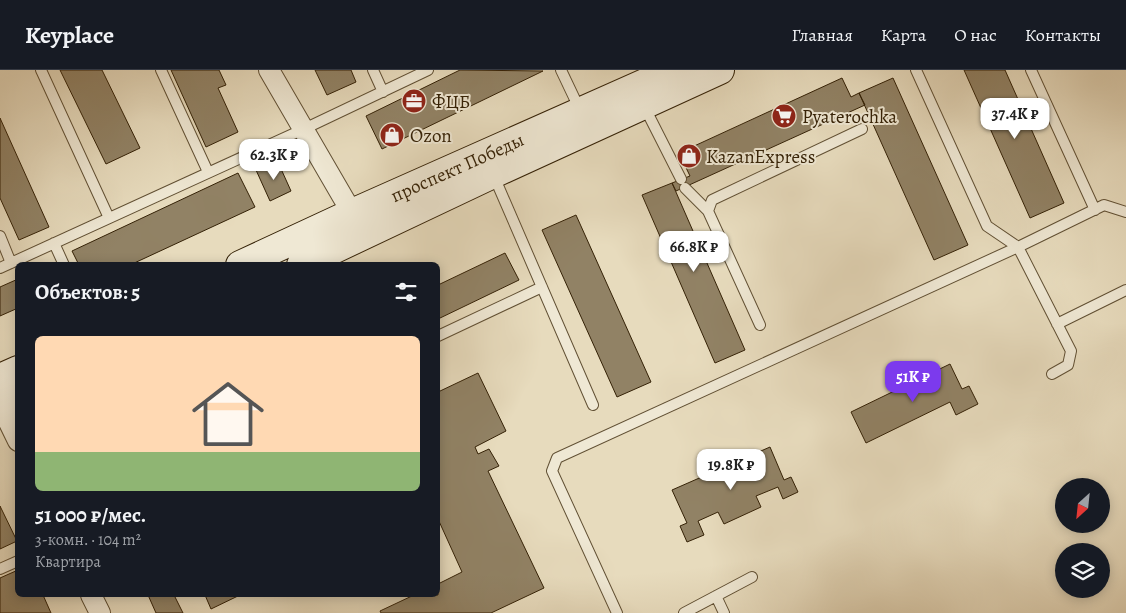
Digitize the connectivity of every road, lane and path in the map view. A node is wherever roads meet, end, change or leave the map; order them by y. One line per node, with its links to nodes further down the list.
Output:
1 (41, 70): 22 (lane)
2 (161, 70): 16 (lane)
3 (269, 70): 14 (street)
4 (372, 70): 11 (lane)
5 (428, 70): 11 (lane)
6 (561, 70): 13 (lane)
7 (674, 70): 13 (main road, проспект Победы)
8 (720, 70): 12 (main road, проспект Победы)
9 (916, 70): 25 (lane)
10 (1031, 70): 18 (lane)
11 (383, 92): 14 (lane)
12 (644, 105): 17 (main road, проспект Победы); 19 (lane)
13 (582, 112): 21 (main road, проспект Победы)
14 (304, 129): 16 (lane); 21 (street)
15 (862, 129): 19 (lane)
16 (208, 172): 22 (lane)
17 (493, 174): 28 (main road, проспект Победы); 31 (lane)
18 (1095, 210): 20 (lane); 25 (lane)
19 (708, 211): 34 (lane)
20 (1126, 212)
21 (352, 213): 27 (main road, проспект Победы)
22 (109, 218): 24 (lane)
23 (0, 236): 29 (lane)
24 (54, 243): 26 (lane); 29 (lane)
25 (1018, 247): 33 (lane); 49 (lane)
26 (63, 262)
27 (246, 262)
28 (307, 262)
29 (11, 263): 30 (lane)
30 (0, 268)
31 (542, 287): 35 (lane); 40 (lane)
32 (1126, 290): 33 (lane)
33 (1057, 324): 37 (lane)
34 (760, 325)
35 (440, 335)
36 (15, 371): 38 (main road)
37 (1052, 374)
38 (0, 378)
39 (5, 403): 41 (street)
40 (592, 405)
41 (15, 432)
42 (15, 562): 43 (lane)
43 (0, 569)
44 (752, 578): 45 (lane)
45 (716, 596): 47 (lane); 50 (lane)
46 (92, 597): 48 (street)
47 (690, 612)
48 (100, 613)
49 (617, 613)
50 (724, 613)

